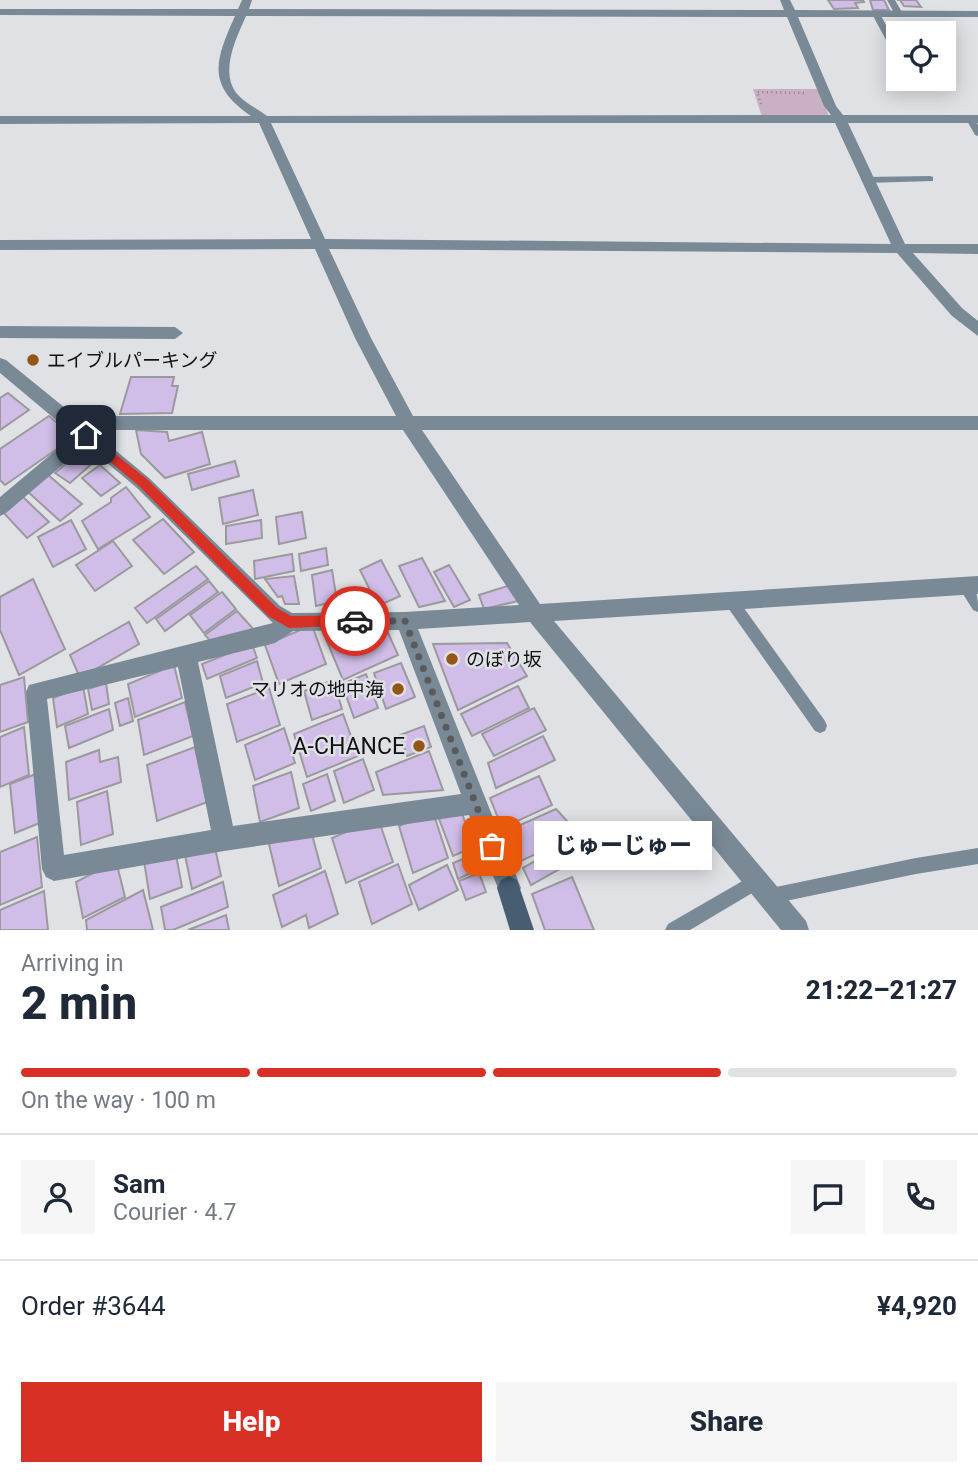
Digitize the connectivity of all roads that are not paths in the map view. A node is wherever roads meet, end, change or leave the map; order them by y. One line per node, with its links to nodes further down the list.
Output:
1 (785, 0): 5 (street)
2 (891, 0): 7 (lane)
3 (245, 6): 4 (street); 5 (street); 10 (street)
4 (0, 12)
5 (791, 14): 6 (street); 13 (street)
6 (876, 14): 7 (street); 9 (lane)
7 (900, 14): 8 (street)
8 (978, 14)
9 (886, 32)
10 (263, 119): 12 (street); 13 (street); 17 (street)
11 (974, 119): 13 (street); 14 (lane)
12 (0, 120)
13 (840, 120): 16 (street)
14 (978, 133)
15 (930, 178): 16 (lane)
16 (866, 180): 19 (street)
17 (319, 244): 18 (street); 19 (street); 26 (street)
18 (0, 245)
19 (900, 248): 20 (street); 21 (street)
20 (978, 249)
21 (978, 330)
22 (0, 331): 23 (street)
23 (175, 333)
24 (0, 364): 27 (street)
25 (978, 422): 26 (street)
26 (408, 423): 27 (street); 32 (street)
27 (78, 429): 28 (street); 34 (street)
28 (0, 508)
29 (972, 586): 30 (street); 31 (lane)
30 (730, 601): 32 (street); 36 (lane)
31 (978, 606)
32 (535, 613): 33 (street); 41 (street)
33 (405, 621): 34 (street); 37 (street)
34 (289, 622): 35 (street)
35 (186, 656): 38 (street); 38 (street)
36 (820, 726)
37 (475, 803): 38 (street); 40 (street)
38 (224, 839)
39 (978, 856): 41 (lane)
40 (509, 888): 42 (street)
41 (764, 888): 43 (lane); 44 (street)
42 (522, 930)
43 (674, 930)
44 (796, 930)

